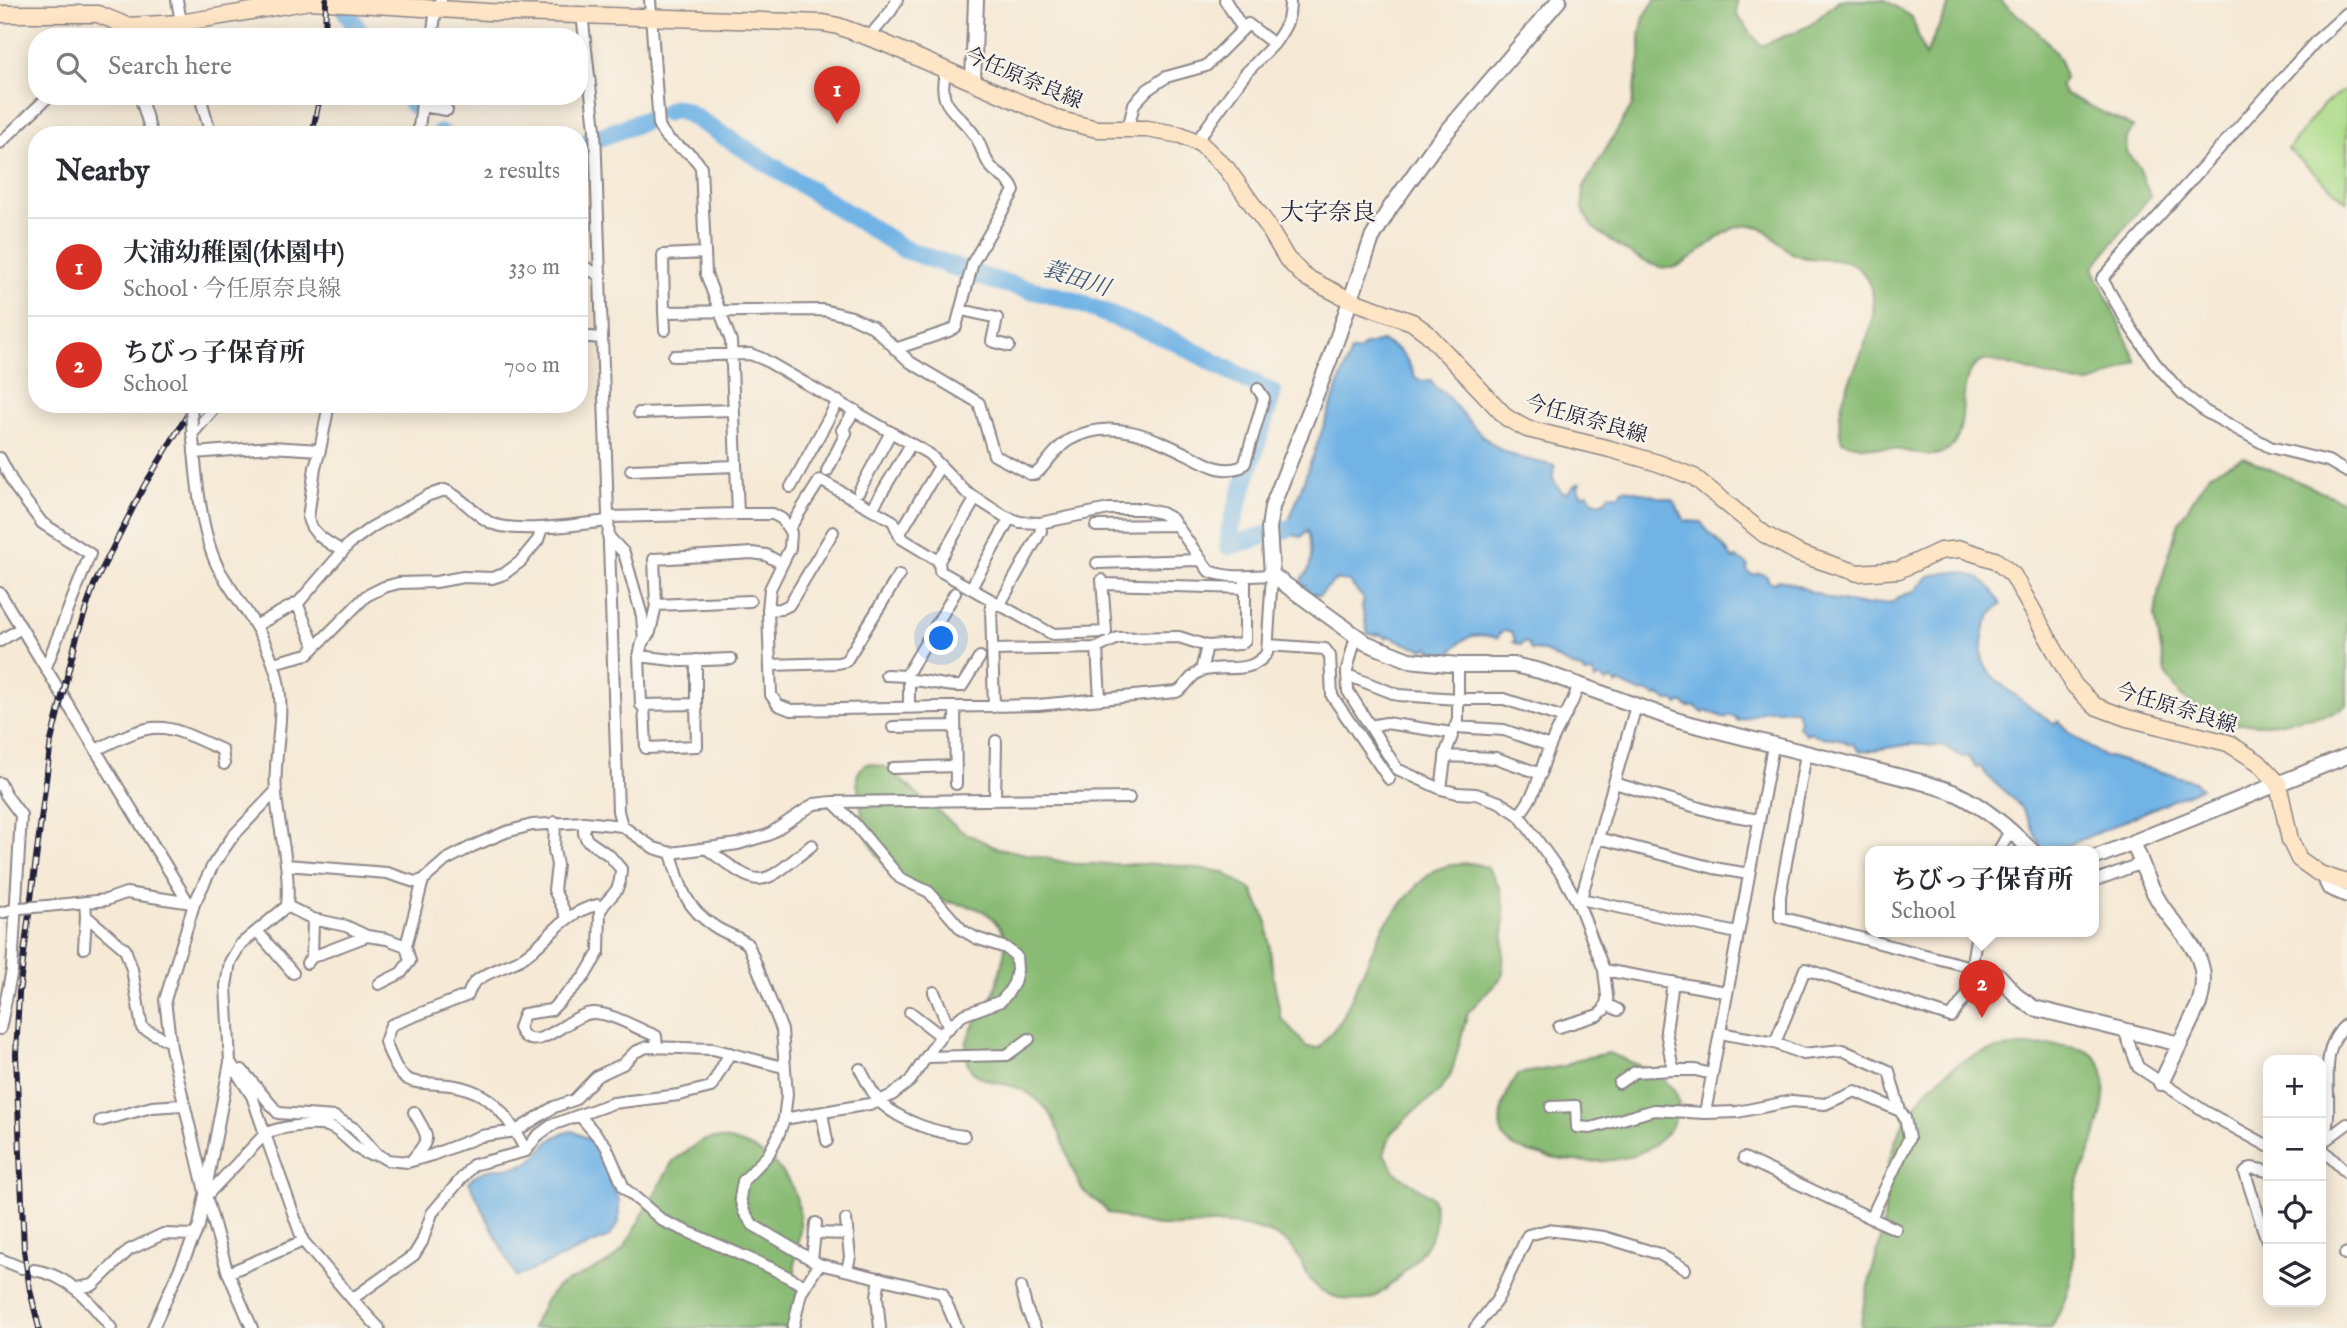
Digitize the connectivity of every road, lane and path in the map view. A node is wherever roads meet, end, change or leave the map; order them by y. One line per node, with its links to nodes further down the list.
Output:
1 (177, 0): 16 (street)
2 (650, 0): 14 (street)
3 (897, 0): 21 (street)
4 (976, 0): 25 (street)
5 (1225, 0): 20 (street)
6 (1290, 0): 22 (street)
7 (1559, 0): 41 (street)
8 (310, 1): 9 (main road, 今任原奈良線); 17 (main road, 今任原奈良線)
9 (376, 2): 10 (main road, 今任原奈良線)
10 (438, 4): 13 (main road, 今任原奈良線); 18 (street)
11 (0, 13): 15 (main road, 今任原奈良線)
12 (2347, 13): 70 (street)
13 (582, 14): 14 (main road, 今任原奈良線); 19 (street)
14 (653, 17): 21 (main road, 今任原奈良線); 38 (street)
15 (116, 28)
16 (182, 28)
17 (191, 28)
18 (434, 28)
19 (584, 28)
20 (1243, 29): 22 (street); 35 (street)
21 (869, 37): 24 (main road, 今任原奈良線)
22 (1274, 44): 36 (street)
23 (588, 68): 40 (street)
24 (946, 69): 25 (main road, 今任原奈良線); 43 (street)
25 (973, 80): 35 (main road, 今任原奈良線)
26 (40, 105): 37 (street)
27 (143, 105): 32 (street)
28 (203, 105): 33 (street)
29 (422, 105): 34 (street)
30 (434, 105): 31 (street)
31 (447, 110)
32 (149, 126)
33 (208, 126)
34 (419, 126)
35 (1128, 129): 36 (main road, 今任原奈良線)
36 (1196, 142): 41 (main road, 今任原奈良線)
37 (0, 143)
38 (705, 254): 42 (street); 44 (street)
39 (588, 269): 40 (street)
40 (601, 276): 47 (street)
41 (1350, 300): 92 (street); 152 (main road, 今任原奈良線)
42 (719, 310): 44 (street); 49 (street); 50 (street)
43 (962, 310): 48 (street); 49 (street)
44 (664, 312): 45 (street)
45 (665, 330)
46 (588, 337): 47 (street)
47 (601, 338): 76 (street)
48 (1009, 345)
49 (895, 349): 52 (street)
50 (731, 354): 51 (street); 53 (street); 54 (street)
51 (674, 356)
52 (1258, 389)
53 (838, 401): 55 (street); 71 (street)
54 (733, 410): 59 (street); 66 (street)
55 (855, 410): 61 (street); 69 (street)
56 (191, 413): 60 (street, bridge)
57 (209, 413): 60 (street)
58 (327, 413): 63 (street)
59 (639, 413)
60 (192, 430): 64 (street)
61 (891, 432): 62 (street); 72 (street)
62 (911, 444): 67 (street); 74 (street)
63 (320, 450): 64 (street); 86 (street)
64 (194, 453): 102 (street)
65 (0, 458): 119 (street)
66 (736, 466): 68 (street); 75 (street)
67 (940, 466): 73 (street); 84 (street)
68 (631, 470)
69 (827, 471)
70 (2347, 472)
71 (791, 487)
72 (859, 491)
73 (976, 498): 77 (street); 88 (street)
74 (872, 509): 82 (street); 84 (street)
75 (738, 514): 76 (street); 82 (street)
76 (608, 519): 81 (street); 85 (street)
77 (1010, 519): 78 (street); 94 (street)
78 (1040, 523): 79 (street); 99 (street)
79 (1176, 525): 80 (street); 87 (street)
80 (1096, 526)
81 (542, 528): 86 (street); 109 (street)
82 (789, 529): 89 (street)
83 (833, 532): 101 (street)
84 (899, 535): 88 (street)
85 (608, 536): 105 (street); 163 (street)
86 (342, 551): 98 (street)
87 (1200, 560): 90 (street); 93 (street)
88 (939, 561): 94 (street)
89 (781, 563): 100 (street); 101 (street)
90 (1097, 563)
91 (899, 575): 117 (street)
92 (1272, 575): 93 (street); 104 (street); 107 (street)
93 (1245, 582): 99 (street); 108 (street)
94 (971, 588): 99 (street)
95 (0, 593): 103 (street)
96 (955, 593): 123 (street)
97 (750, 601): 100 (street)
98 (297, 603): 102 (street); 109 (street)
99 (1000, 604): 111 (street)
100 (656, 605): 105 (street)
101 (768, 610): 117 (street)
102 (257, 625): 116 (street)
103 (21, 628): 106 (street); 119 (street)
104 (1356, 636): 118 (street); 122 (street)
105 (644, 640): 112 (street)
106 (0, 641)
107 (1268, 645): 120 (street); 149 (street)
108 (1207, 646): 110 (street); 120 (street)
109 (315, 647): 116 (street)
110 (1097, 648): 111 (street); 125 (street)
111 (992, 650): 130 (street)
112 (639, 656): 115 (street); 128 (street)
113 (980, 657): 123 (street)
114 (731, 659): 115 (street)
115 (696, 660): 127 (street)
116 (273, 663): 155 (street)
117 (770, 665): 131 (street)
118 (1458, 665): 124 (street); 126 (street)
119 (46, 667): 141 (street)
120 (1201, 671): 125 (street)
121 (886, 675): 123 (street)
122 (1347, 675): 126 (street); 135 (street)
123 (908, 678): 131 (street)
124 (1578, 686): 129 (street); 133 (street)
125 (1100, 699): 130 (street)
126 (1458, 699): 133 (street); 137 (street)
127 (696, 704): 128 (street); 128 (street)
128 (645, 705)
129 (1636, 706): 140 (street); 151 (street)
130 (995, 707): 132 (street)
131 (909, 708): 132 (street)
132 (955, 708): 134 (street)
133 (1564, 718): 139 (street)
134 (955, 726): 136 (street); 146 (street)
135 (1370, 726): 137 (street); 154 (street)
136 (893, 727)
137 (1453, 730): 139 (street); 143 (street)
138 (996, 741): 157 (street)
139 (1549, 746): 148 (street)
140 (1773, 746): 142 (street); 160 (street)
141 (96, 750): 145 (street); 183 (street)
142 (1806, 754): 164 (street); 197 (street)
143 (1446, 756): 148 (street); 154 (street)
144 (2347, 756): 152 (street)
145 (224, 764)
146 (956, 766): 147 (street); 153 (street)
147 (893, 768)
148 (1541, 774): 159 (street)
149 (1388, 779)
150 (0, 783): 186 (street)
151 (1614, 783): 160 (street); 165 (street)
152 (2278, 783): 166 (street); 176 (main road)
153 (956, 784)
154 (1441, 789): 159 (street)
155 (275, 792): 174 (street); 183 (street)
156 (1129, 798): 157 (street)
157 (995, 800): 158 (street)
158 (833, 802): 170 (street); 211 (street)
159 (1519, 815): 182 (street)
160 (1759, 820): 175 (street)
161 (555, 822): 162 (street); 178 (street); 189 (street)
162 (584, 822): 163 (street); 185 (street)
163 (622, 826): 171 (street)
164 (2010, 831): 168 (street); 169 (street)
165 (1598, 838): 175 (street); 182 (street)
166 (2133, 842): 172 (street); 173 (street)
167 (812, 845): 170 (street)
168 (2001, 846)
169 (2026, 846)
170 (707, 849): 171 (street)
171 (671, 853): 221 (street)
172 (2099, 856)
173 (2142, 863): 177 (street); 216 (street)
174 (286, 865): 178 (street); 184 (street)
175 (1749, 874): 192 (street)
176 (2326, 876): 179 (main road); 180 (street)
177 (2099, 879)
178 (423, 880): 195 (street)
179 (2347, 883)
180 (2347, 897)
181 (85, 902): 183 (street); 186 (street, bridge); 188 (street)
182 (1580, 902): 192 (street); 198 (street)
183 (191, 903): 214 (street)
184 (287, 905): 190 (street); 191 (street)
185 (602, 907): 189 (street); 217 (street)
186 (18, 909): 187 (street); 209 (street)
187 (0, 913)
188 (86, 916): 196 (street); 214 (street)
189 (567, 918): 239 (street)
190 (313, 919): 193 (street); 193 (street)
191 (257, 930): 199 (street); 220 (street)
192 (1737, 933): 203 (street)
193 (368, 936): 195 (street)
194 (1976, 937): 197 (street)
195 (407, 946): 201 (street)
196 (84, 948)
197 (1971, 967): 210 (street); 215 (street)
198 (1604, 970): 200 (street); 204 (street)
199 (293, 973)
200 (1674, 982): 203 (street); 223 (street)
201 (379, 984)
202 (934, 992): 211 (street)
203 (1726, 992): 212 (street)
204 (1607, 1000): 205 (street); 208 (street)
205 (1618, 1010)
206 (909, 1012): 211 (street)
207 (2347, 1024): 225 (street)
208 (1559, 1027)
209 (0, 1028)
210 (2124, 1030): 216 (street); 227 (street)
211 (945, 1032): 219 (street)
212 (1720, 1033): 215 (street); 224 (street)
213 (1029, 1039): 219 (street)
214 (170, 1041): 229 (street)
215 (1774, 1044): 231 (street)
216 (2180, 1044): 227 (street)
217 (657, 1047): 218 (street); 239 (street)
218 (730, 1053): 221 (street); 235 (street)
219 (926, 1057): 228 (street)
220 (230, 1062): 240 (street); 247 (street); 252 (street)
221 (783, 1067): 236 (street)
222 (860, 1069): 228 (street)
223 (1673, 1070): 224 (street); 226 (street)
224 (1712, 1074): 234 (street)
225 (2326, 1080)
226 (1619, 1083)
227 (2161, 1083): 244 (street)
228 (879, 1101): 233 (street); 241 (street)
229 (183, 1105): 237 (street); 252 (street)
230 (1551, 1107): 234 (street)
231 (1900, 1111): 234 (street); 253 (street)
232 (414, 1112): 249 (street)
233 (822, 1113): 236 (street); 242 (street)
234 (1705, 1113)
235 (580, 1116): 246 (street); 268 (street)
236 (784, 1119): 261 (street)
237 (100, 1121)
238 (2347, 1124): 243 (street)
239 (516, 1131): 246 (street); 249 (street)
240 (265, 1134): 247 (street); 252 (street); 259 (street)
241 (964, 1136)
242 (827, 1141)
243 (2326, 1141)
244 (2263, 1143)
245 (2326, 1150): 251 (street)
246 (526, 1151): 271 (street)
247 (377, 1154): 249 (street)
248 (1744, 1158): 253 (street)
249 (412, 1160)
250 (2263, 1170): 256 (street)
251 (2347, 1173)
252 (206, 1196): 258 (street); 266 (street)
253 (1871, 1218): 255 (street)
254 (846, 1220): 257 (street)
255 (1896, 1229)
256 (2263, 1229)
257 (848, 1234): 261 (street); 265 (street)
258 (195, 1235): 270 (street); 273 (street)
259 (303, 1241): 266 (street); 271 (street)
260 (0, 1259): 262 (street)
261 (816, 1262): 265 (street); 268 (street)
262 (22, 1268)
263 (1685, 1269): 280 (street)
264 (34, 1270): 270 (street)
265 (847, 1270): 267 (street)
266 (228, 1273): 274 (street)
267 (880, 1278): 277 (street); 278 (street)
268 (805, 1286): 276 (street)
269 (1021, 1287): 279 (street)
270 (76, 1288): 272 (street)
271 (352, 1299): 275 (street)
272 (111, 1328)
273 (152, 1328)
274 (251, 1328)
275 (379, 1328)
276 (793, 1328)
277 (880, 1328)
278 (957, 1328)
279 (1035, 1328)
280 (1475, 1328)

